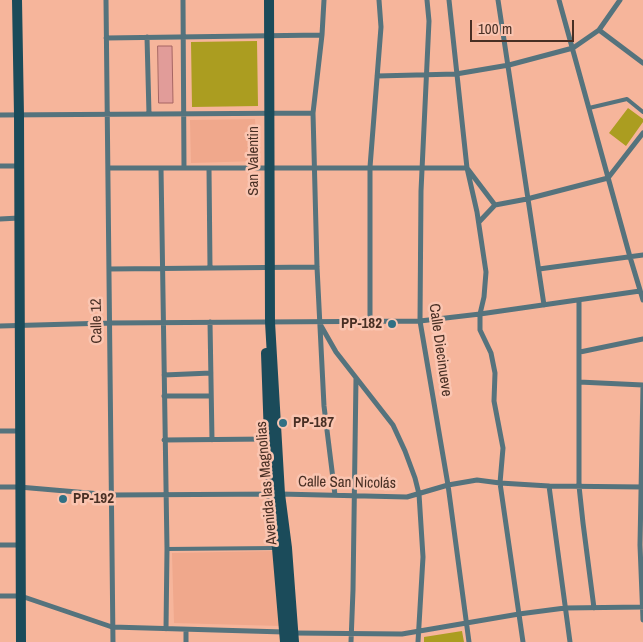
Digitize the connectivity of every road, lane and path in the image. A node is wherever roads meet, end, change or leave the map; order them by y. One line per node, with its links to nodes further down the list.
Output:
1 (17, 0): 34 (main road)
2 (106, 0): 19 (street, Calle 12)
3 (183, 0): 18 (street)
4 (262, 0): 15 (main road, San Valentin)
5 (269, 0): 15 (main road, San Valentin)
6 (324, 0): 16 (street)
7 (379, 0): 25 (street)
8 (427, 0): 23 (street, Calle Diecinueve)
9 (449, 0): 24 (street)
10 (498, 0): 22 (street)
11 (560, 0): 20 (street)
12 (612, 0): 13 (street)
13 (619, 2): 14 (street)
14 (599, 30): 20 (street); 21 (street)
15 (266, 36): 16 (street); 18 (street); 28 (main road, San Valentin)
16 (322, 36): 29 (street)
17 (148, 37): 18 (street); 19 (street); 31 (street)
18 (183, 37): 32 (street)
19 (106, 38): 30 (street, Calle 12)
20 (573, 48): 22 (street); 26 (street)
21 (643, 63)
22 (509, 65): 24 (street); 50 (street)
23 (426, 74): 24 (street); 25 (street); 43 (street, Calle Diecinueve)
24 (456, 74): 48 (street)
25 (377, 76): 42 (street)
26 (589, 108): 27 (lane); 49 (street)
27 (643, 112)
28 (266, 113): 29 (street); 32 (street); 40 (main road, San Valentin)
29 (313, 113): 41 (street)
30 (107, 114): 31 (street); 34 (street); 44 (street, Calle 12)
31 (149, 114): 32 (street)
32 (183, 114): 46 (street)
33 (0, 115): 34 (street)
34 (19, 115): 39 (main road)
35 (643, 133): 36 (street)
36 (638, 140): 37 (street); 49 (street)
37 (643, 144)
38 (0, 166): 39 (street)
39 (19, 166): 52 (main road)
40 (266, 167): 41 (street); 47 (street); 59 (main road, San Valentin)
41 (314, 167): 42 (street); 60 (street)
42 (370, 167): 43 (street); 68 (street)
43 (423, 167): 48 (street); 69 (street, Calle Diecinueve)
44 (108, 168): 45 (street); 61 (street, Calle 12)
45 (162, 168): 46 (street); 57 (street)
46 (184, 168): 47 (street)
47 (209, 168): 58 (street)
48 (467, 168): 51 (street); 54 (street)
49 (608, 178): 50 (street); 56 (street)
50 (528, 199): 51 (street); 62 (street)
51 (494, 205): 54 (street)
52 (19, 218): 53 (street); 75 (main road)
53 (0, 219)
54 (479, 222): 67 (street)
55 (643, 256): 56 (street)
56 (630, 257): 62 (street); 63 (street)
57 (162, 268): 58 (street); 61 (street); 70 (street)
58 (210, 268): 59 (street)
59 (267, 268): 60 (street); 72 (main road, San Valentin)
60 (317, 268): 73 (street)
61 (109, 269): 74 (street, Calle 12)
62 (539, 269): 66 (street)
63 (640, 290): 64 (street); 65 (street)
64 (579, 300): 66 (street); 78 (street)
65 (643, 300)
66 (544, 305): 67 (street)
67 (480, 314): 69 (street); 91 (street)
68 (370, 321): 69 (street); 73 (street)
69 (420, 321): 92 (street, Calle Diecinueve)
70 (163, 322): 71 (street); 74 (street); 80 (street)
71 (210, 322): 72 (street); 79 (street)
72 (267, 322): 73 (street); 88 (main road, Avenida las Magnolias); 99 (main road, Avenida las Magnolias)
73 (319, 322): 81 (street); 102 (street)
74 (109, 323): 75 (street); 101 (street, Calle 12)
75 (19, 325): 76 (street); 86 (main road)
76 (0, 326)
77 (643, 339): 78 (street)
78 (580, 352): 82 (street)
79 (211, 373): 80 (street); 85 (street)
80 (164, 374): 84 (street)
81 (356, 377): 100 (street); 103 (street)
82 (579, 382): 83 (street); 94 (street)
83 (643, 385): 97 (street)
84 (164, 396): 85 (street); 89 (street)
85 (211, 396): 90 (street)
86 (20, 431): 87 (street); 96 (main road)
87 (0, 432)
88 (268, 439): 90 (street); 99 (main road, Avenida las Magnolias)
89 (164, 440): 90 (street); 98 (street)
90 (212, 440)
91 (500, 483): 92 (street, Calle San Nicolás); 93 (street, Calle San Nicolás); 114 (street)
92 (448, 485): 100 (street, Calle San Nicolás); 116 (street, Calle Diecinueve)
93 (549, 486): 94 (street, Calle San Nicolás); 112 (street)
94 (579, 486): 97 (street, Calle San Nicolás); 113 (street)
95 (0, 487): 96 (street, Calle San Nicolás)
96 (19, 487): 101 (street, Calle San Nicolás); 105 (main road)
97 (642, 487): 106 (street)
98 (166, 494): 99 (street, Calle San Nicolás); 101 (street, Calle San Nicolás); 108 (street)
99 (276, 494): 102 (street, Calle San Nicolás); 107 (main road, Avenida las Magnolias); 122 (main road, Avenida las Magnolias)
100 (419, 494): 103 (street, Calle San Nicolás); 120 (street)
101 (112, 495): 117 (street, Calle 12)
102 (335, 495): 103 (street, Calle San Nicolás)
103 (354, 496): 121 (street)
104 (0, 545): 105 (street)
105 (20, 545): 110 (main road)
106 (641, 545): 111 (street)
107 (277, 548): 108 (lane); 122 (main road, Avenida las Magnolias)
108 (167, 549): 118 (street)
109 (0, 596): 110 (street)
110 (21, 596): 117 (street); 123 (main road)
111 (643, 607): 113 (street); 115 (street)
112 (565, 608): 113 (street); 114 (street); 130 (street)
113 (594, 608)
114 (519, 614): 116 (street); 129 (street)
115 (643, 620)
116 (466, 623): 120 (street); 128 (street, Calle Diecinueve)
117 (112, 627): 118 (street); 124 (street, Calle 12)
118 (166, 629): 119 (street)
119 (186, 630): 122 (street); 125 (street)
120 (419, 632): 121 (street); 127 (street)
121 (351, 634): 122 (street); 126 (street)
122 (289, 637)
123 (21, 642)
124 (112, 642)
125 (186, 642)
126 (351, 642)
127 (418, 642)
128 (469, 642)
129 (523, 642)
130 (570, 642)

